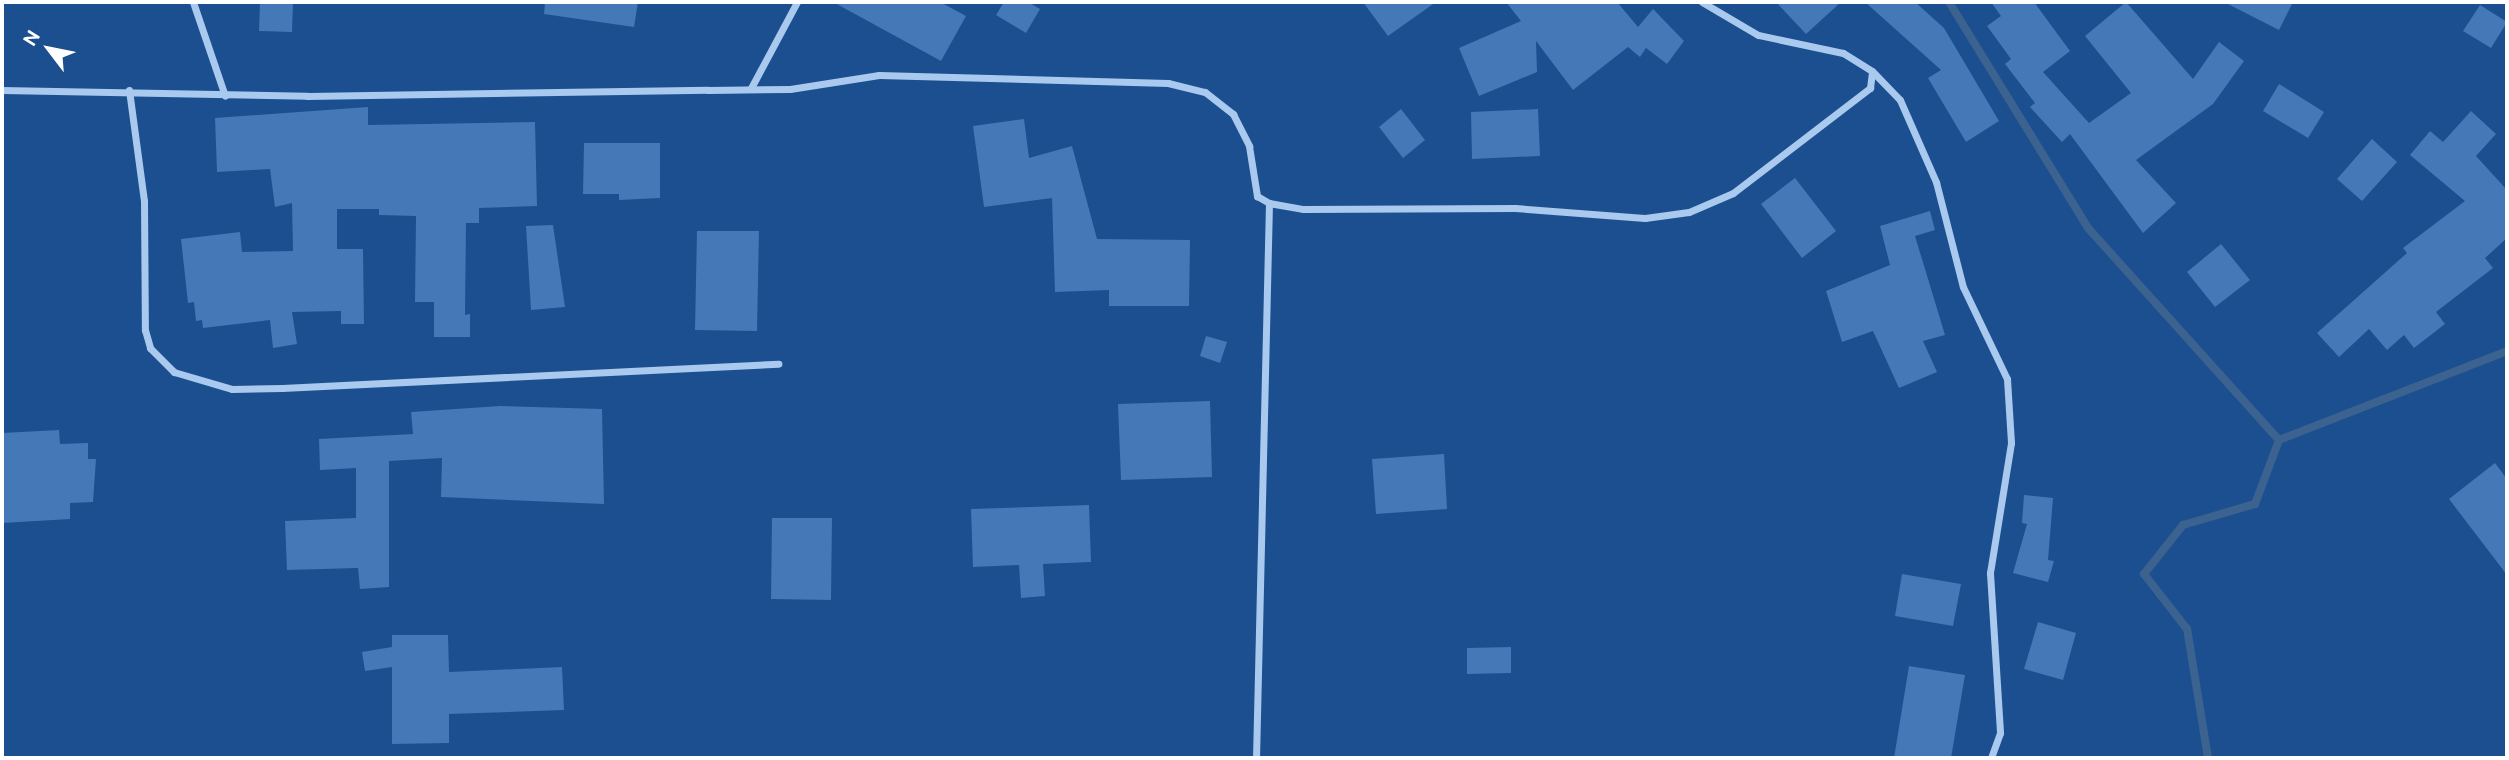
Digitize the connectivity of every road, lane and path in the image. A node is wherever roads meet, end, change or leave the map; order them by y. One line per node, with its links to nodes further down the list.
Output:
1 (193, 2): 8 (street)
2 (797, 2): 5 (street)
3 (1702, 2): 4 (street)
4 (1871, 71): 9 (street); 12 (street)
5 (751, 88): 8 (street); 9 (street)
6 (2, 90): 7 (street)
7 (129, 90): 8 (street); 10 (street)
8 (225, 96)
9 (1269, 203): 11 (street)
10 (778, 364)
11 (1256, 758)
12 (1991, 758)

